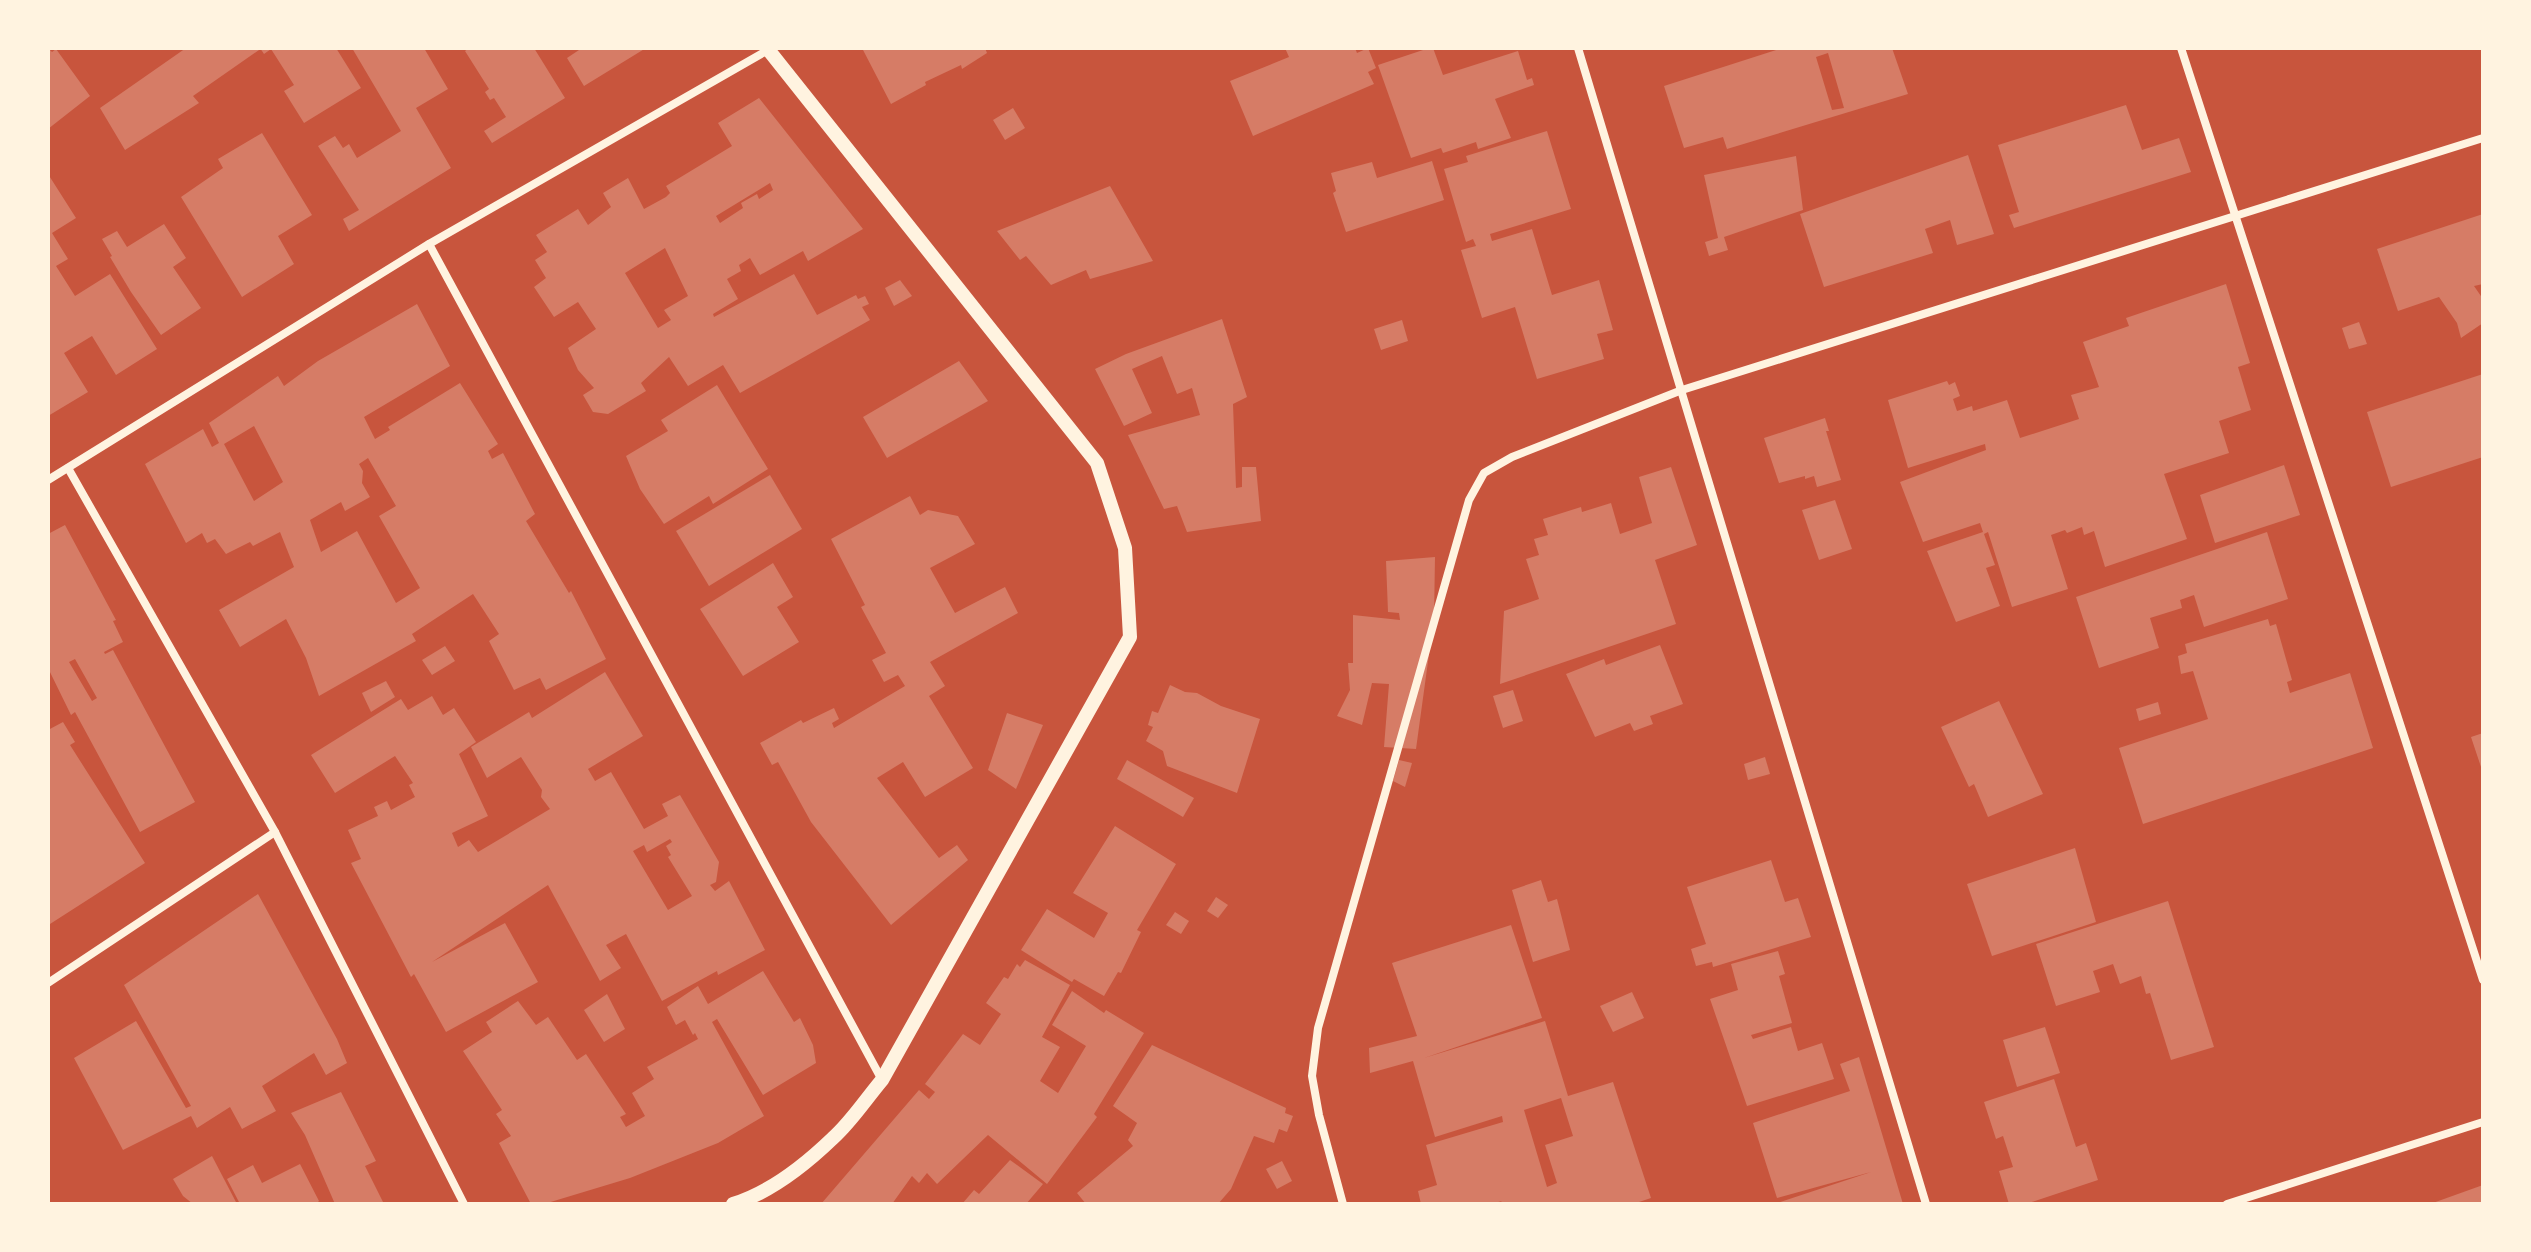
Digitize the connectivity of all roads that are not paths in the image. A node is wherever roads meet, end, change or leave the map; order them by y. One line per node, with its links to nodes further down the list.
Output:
1 (1578, 48): 7 (street)
2 (2181, 48): 5 (street)
3 (768, 49): 6 (street); 13 (street)
4 (2483, 138): 5 (street)
5 (2235, 216): 7 (street); 11 (street)
6 (429, 244): 8 (street); 13 (street)
7 (1682, 390): 17 (street); 18 (street)
8 (68, 468): 9 (street); 10 (street)
9 (48, 480)
10 (275, 832): 12 (street); 15 (street)
11 (2483, 980)
12 (48, 983)
13 (882, 1080): 16 (street)
14 (2483, 1122): 19 (street)
15 (464, 1204)
16 (733, 1204)
17 (1343, 1204)
18 (1926, 1204)
19 (2227, 1204)

